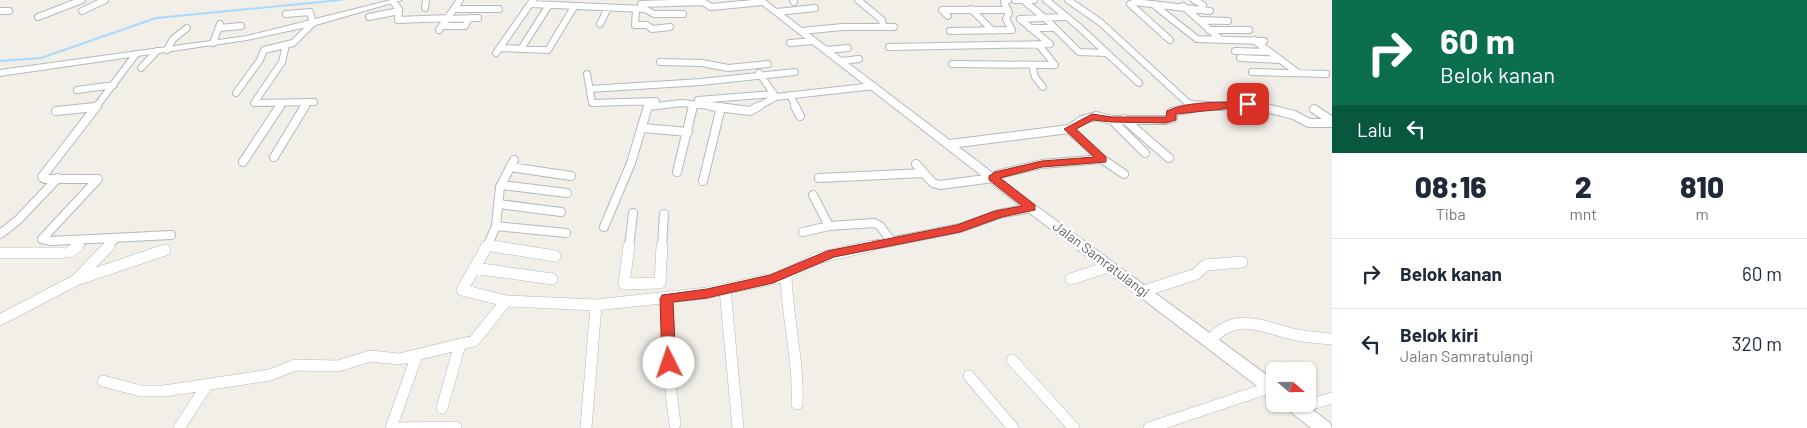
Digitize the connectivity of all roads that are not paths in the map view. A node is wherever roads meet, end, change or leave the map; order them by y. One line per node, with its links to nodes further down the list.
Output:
1 (82, 0): 40 (street)
2 (105, 0): 30 (street)
3 (426, 0): 23 (street)
4 (460, 0): 27 (street)
5 (616, 0): 14 (street)
6 (858, 0): 56 (street)
7 (1008, 0): 36 (street)
8 (1014, 0): 15 (street)
9 (1034, 0): 15 (street)
10 (1046, 0): 44 (street)
11 (1068, 0): 120 (street)
12 (1194, 0): 20 (street)
13 (396, 1): 33 (street); 50 (street)
14 (762, 1): 35 (main road, Jalan Samratulangi)
15 (1024, 1): 43 (street)
16 (1134, 1): 18 (street); 68 (street)
17 (532, 2): 19 (street); 78 (street)
18 (1160, 3): 21 (street); 66 (street)
19 (549, 5): 22 (street); 80 (street)
20 (1203, 5)
21 (1183, 6): 34 (street); 48 (street)
22 (574, 7): 24 (street); 80 (street)
23 (425, 8)
24 (608, 8): 25 (street); 51 (street)
25 (636, 8): 38 (street); 55 (street)
26 (815, 8): 35 (street)
27 (454, 9): 28 (street); 45 (street)
28 (499, 9)
29 (971, 9): 36 (street); 39 (street); 65 (street)
30 (82, 10)
31 (0, 11): 32 (street)
32 (9, 11)
33 (399, 11): 41 (street); 45 (street)
34 (1210, 11)
35 (777, 12): 63 (main road, Jalan Samratulangi)
36 (1008, 12): 42 (street); 65 (street)
37 (286, 14): 50 (street)
38 (683, 14)
39 (948, 16)
40 (38, 17)
41 (369, 17)
42 (1020, 17): 43 (street); 60 (street)
43 (1044, 17): 44 (street); 54 (street)
44 (1064, 17): 52 (street)
45 (447, 18): 46 (street); 59 (street)
46 (469, 18): 47 (street); 59 (street)
47 (478, 18)
48 (1199, 20): 49 (street); 61 (street)
49 (1228, 21)
50 (314, 24): 73 (street); 75 (street)
51 (600, 24)
52 (1076, 24): 54 (street); 86 (street)
53 (241, 26): 73 (street)
54 (1053, 26): 60 (street); 72 (street)
55 (670, 27)
56 (883, 27): 57 (street); 63 (street)
57 (894, 27)
58 (187, 28): 81 (street)
59 (440, 28)
60 (1030, 28): 67 (street)
61 (1209, 30): 62 (street); 66 (street)
62 (1249, 30)
63 (801, 31): 71 (main road, Jalan Samratulangi)
64 (950, 31): 65 (street)
65 (993, 31)
66 (1220, 39): 69 (street)
67 (1046, 40): 72 (street); 76 (street)
68 (1170, 40)
69 (1254, 40): 70 (street); 85 (street)
70 (1264, 40)
71 (814, 41): 74 (street); 82 (main road, Jalan Samratulangi)
72 (1068, 42): 86 (street)
73 (213, 43): 81 (street)
74 (790, 44)
75 (286, 45): 112 (street); 115 (street)
76 (1039, 45): 77 (street); 96 (street)
77 (889, 47)
78 (500, 48): 80 (street); 88 (street)
79 (848, 48): 82 (street)
80 (521, 49)
81 (167, 50): 84 (street)
82 (826, 50): 92 (main road, Jalan Samratulangi)
83 (1235, 50): 85 (street)
84 (156, 51): 87 (street); 98 (street)
85 (1269, 52): 91 (street)
86 (1106, 53): 106 (street)
87 (136, 54): 101 (street); 107 (street)
88 (496, 54)
89 (1240, 58): 91 (street)
90 (859, 59): 92 (street)
91 (1281, 60): 102 (street)
92 (841, 61): 108 (main road, Jalan Samratulangi)
93 (660, 62): 97 (street)
94 (768, 64): 97 (street)
95 (952, 64): 96 (street)
96 (1032, 65): 109 (street)
97 (754, 66): 105 (street)
98 (141, 68)
99 (795, 72): 105 (street)
100 (1252, 72): 102 (street)
101 (0, 73)
102 (1298, 73): 104 (street)
103 (587, 74): 110 (street)
104 (1326, 74)
105 (761, 76): 110 (street); 113 (street)
106 (1140, 83)
107 (114, 85): 111 (street); 118 (street)
108 (874, 86): 114 (street); 130 (main road, Jalan Samratulangi)
109 (1043, 88)
110 (590, 89): 113 (street)
111 (77, 90)
112 (236, 93)
113 (775, 95): 114 (street); 119 (street)
114 (790, 95): 123 (street)
115 (282, 102): 116 (street); 135 (street)
116 (311, 102): 132 (street)
117 (694, 104): 119 (street); 127 (street); 129 (street)
118 (95, 107): 122 (street); 141 (street)
119 (720, 107): 144 (street)
120 (1201, 107): 124 (street); 126 (street)
121 (1314, 109): 126 (street)
122 (56, 111)
123 (800, 116)
124 (1124, 119): 125 (street); 133 (street)
125 (1112, 120): 128 (street); 131 (street)
126 (1332, 122)
127 (643, 128): 129 (street); 155 (street)
128 (1069, 129): 130 (street); 134 (street)
129 (688, 132): 137 (street)
130 (950, 144): 143 (main road, Jalan Samratulangi)
131 (1145, 153)
132 (274, 157)
133 (1169, 158)
134 (1102, 159): 139 (street); 143 (street)
135 (243, 162)
136 (916, 164): 138 (street)
137 (677, 172)
138 (924, 173): 142 (street); 143 (street)
139 (1124, 174)
140 (571, 176): 145 (street)
141 (58, 178): 158 (street); 160 (street)
142 (819, 178)
143 (993, 178): 149 (main road, Jalan Samratulangi)
144 (703, 181)
145 (502, 184): 146 (street); 148 (street)
146 (567, 193)
147 (813, 195): 154 (street)
148 (499, 204): 150 (street); 153 (street)
149 (1031, 208): 162 (street); 168 (main road, Jalan Samratulangi)
150 (562, 212)
151 (633, 214): 174 (street)
152 (664, 214): 174 (street)
153 (496, 226): 157 (street); 163 (street)
154 (829, 226): 156 (street); 162 (street)
155 (604, 227)
156 (803, 232)
157 (566, 233)
158 (0, 234)
159 (171, 235): 161 (street)
160 (83, 240): 161 (street); 165 (street)
161 (114, 240): 173 (street)
162 (892, 242): 170 (street)
163 (488, 245): 166 (street); 169 (street)
164 (165, 250): 173 (street)
165 (0, 253)
166 (555, 256)
167 (1242, 262): 176 (street)
168 (1110, 266): 171 (street); 176 (main road, Jalan Samratulangi)
169 (474, 268): 172 (street); 179 (street)
170 (786, 275): 175 (street); 194 (street)
171 (1071, 278)
172 (552, 279)
173 (76, 280): 181 (street)
174 (648, 283): 178 (street)
175 (725, 289): 177 (street); 202 (street)
176 (1144, 291): 183 (main road, Jalan Samratulangi)
177 (666, 299): 178 (street); 197 (street)
178 (651, 300): 180 (street)
179 (506, 301): 180 (street); 184 (street)
180 (596, 305): 201 (street)
181 (0, 320)
182 (1332, 339): 183 (street)
183 (1210, 340): 189 (main road, Jalan Samratulangi)
184 (460, 344): 185 (street); 195 (street)
185 (417, 355): 190 (street); 200 (street)
186 (1012, 360): 204 (street)
187 (969, 376): 203 (street)
188 (103, 380): 190 (street)
189 (1266, 383)
190 (207, 385): 199 (street)
191 (1266, 390): 205 (street)
192 (1332, 398): 193 (street)
193 (1316, 402)
194 (797, 404)
195 (442, 408)
196 (1304, 412): 206 (main road)
197 (676, 424)
198 (456, 427): 200 (street)
199 (179, 428)
200 (393, 428)
201 (586, 428)
202 (738, 428)
203 (1012, 428)
204 (1074, 428)
205 (1149, 428)
206 (1324, 428)

